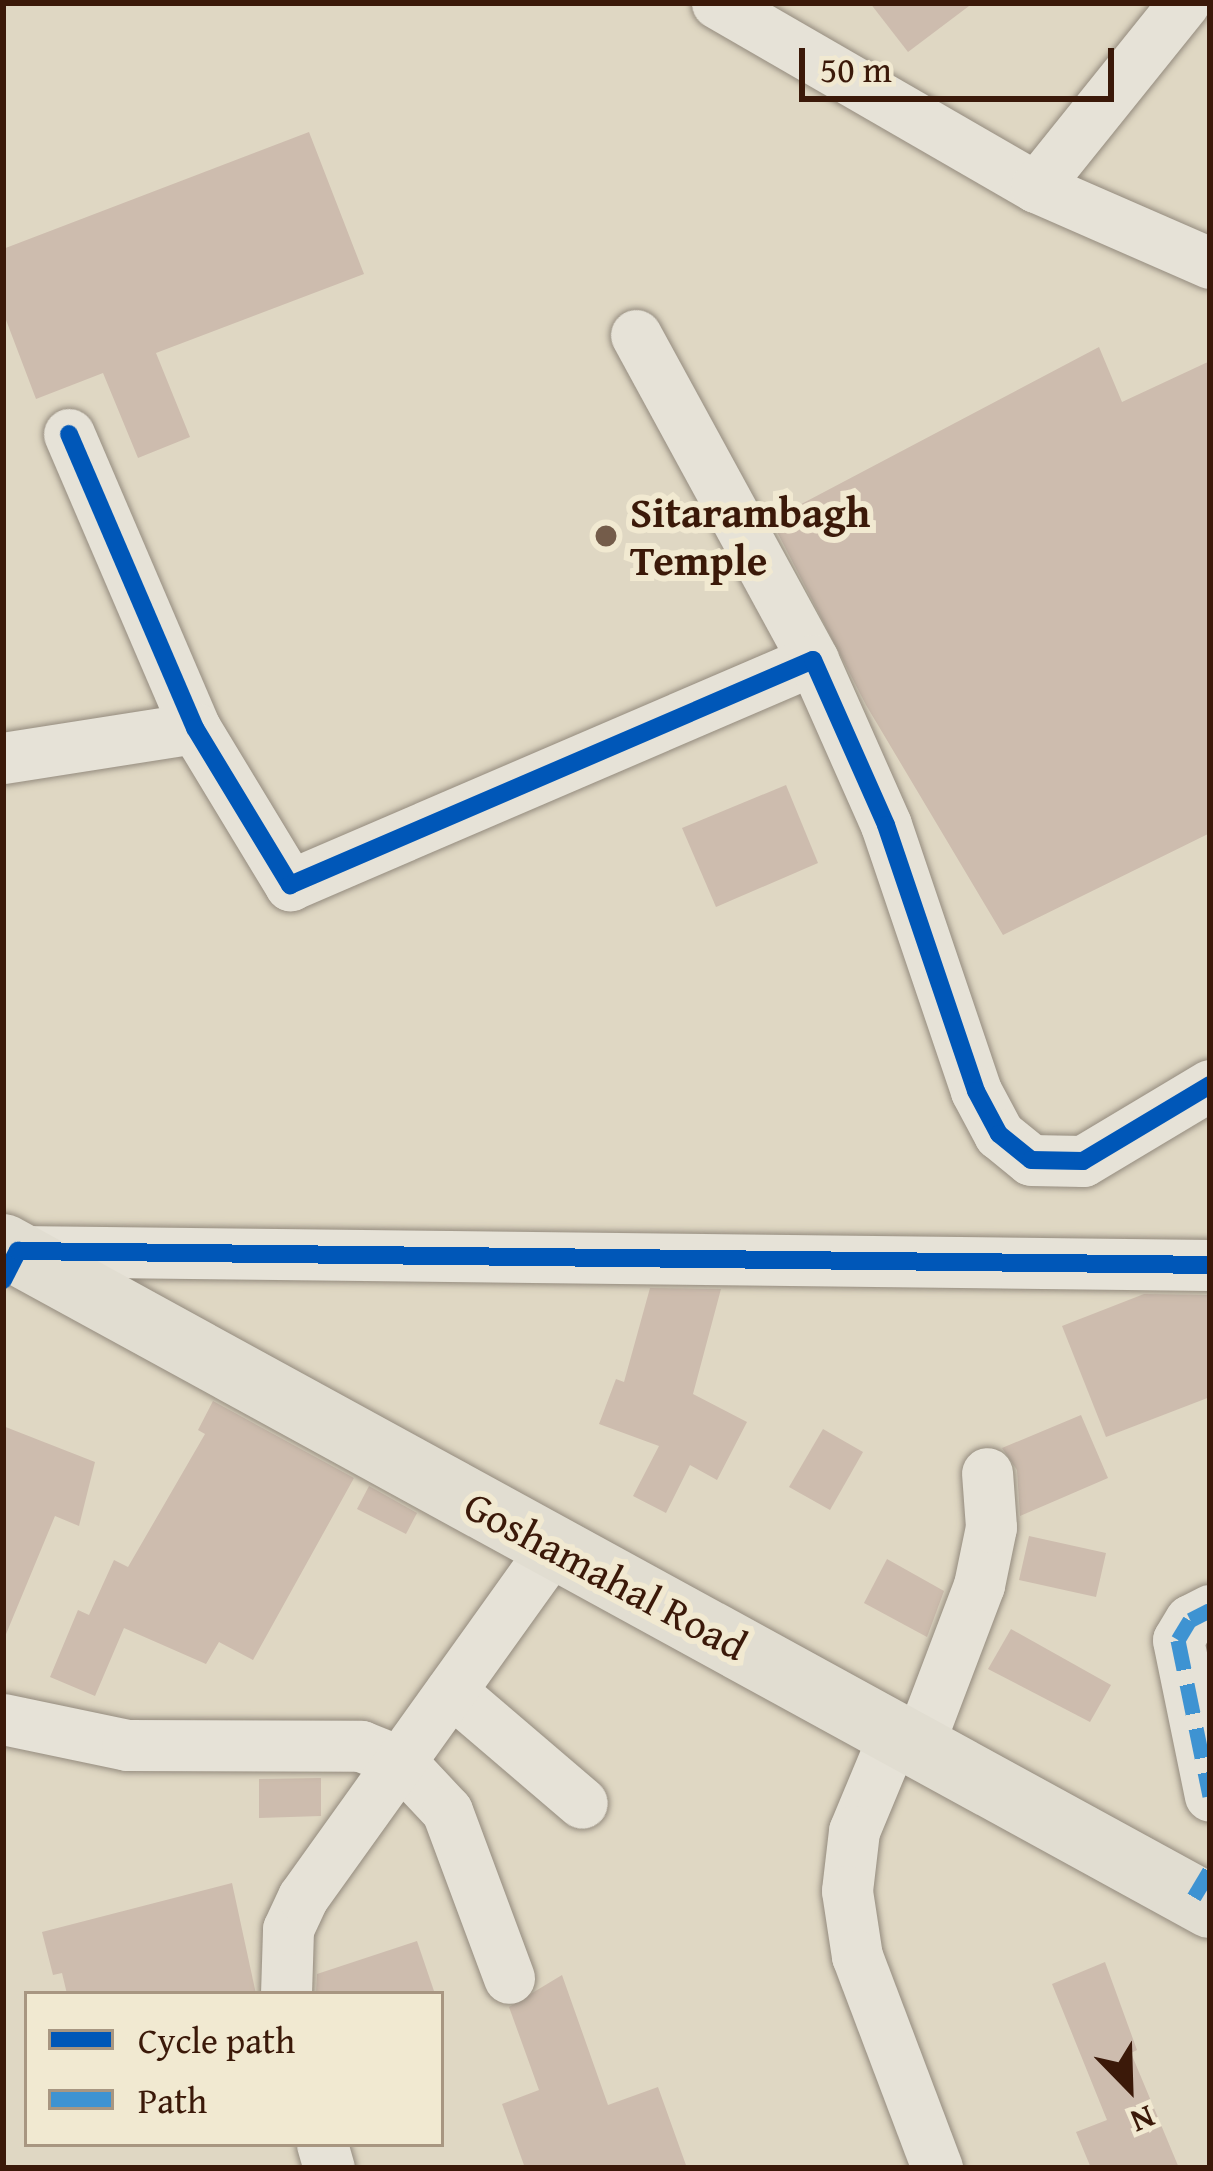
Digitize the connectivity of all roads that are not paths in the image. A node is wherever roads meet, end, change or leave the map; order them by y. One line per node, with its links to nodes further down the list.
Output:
1 (717, 3): 3 (street)
2 (1184, 3): 3 (street)
3 (1036, 187): 4 (street)
4 (1210, 263)
5 (636, 335): 7 (street)
6 (69, 434): 8 (street)
7 (813, 660): 8 (street); 10 (street)
8 (195, 728): 9 (street)
9 (3, 758)
10 (1210, 1085)
11 (8, 1258): 12 (street); 14 (main road, Goshamahal Road)
12 (1210, 1265)
13 (987, 1473): 18 (street)
14 (553, 1548): 16 (street); 18 (main road, Goshamahal Road)
15 (1210, 1610): 20 (street)
16 (451, 1691): 19 (street); 21 (street)
17 (3, 1719): 19 (street)
18 (907, 1737): 22 (main road, Goshamahal Road); 25 (street)
19 (401, 1762): 23 (street); 24 (street)
20 (1210, 1796)
21 (582, 1804)
22 (1205, 1891)
23 (509, 1978)
24 (286, 1991)
25 (937, 2168)

